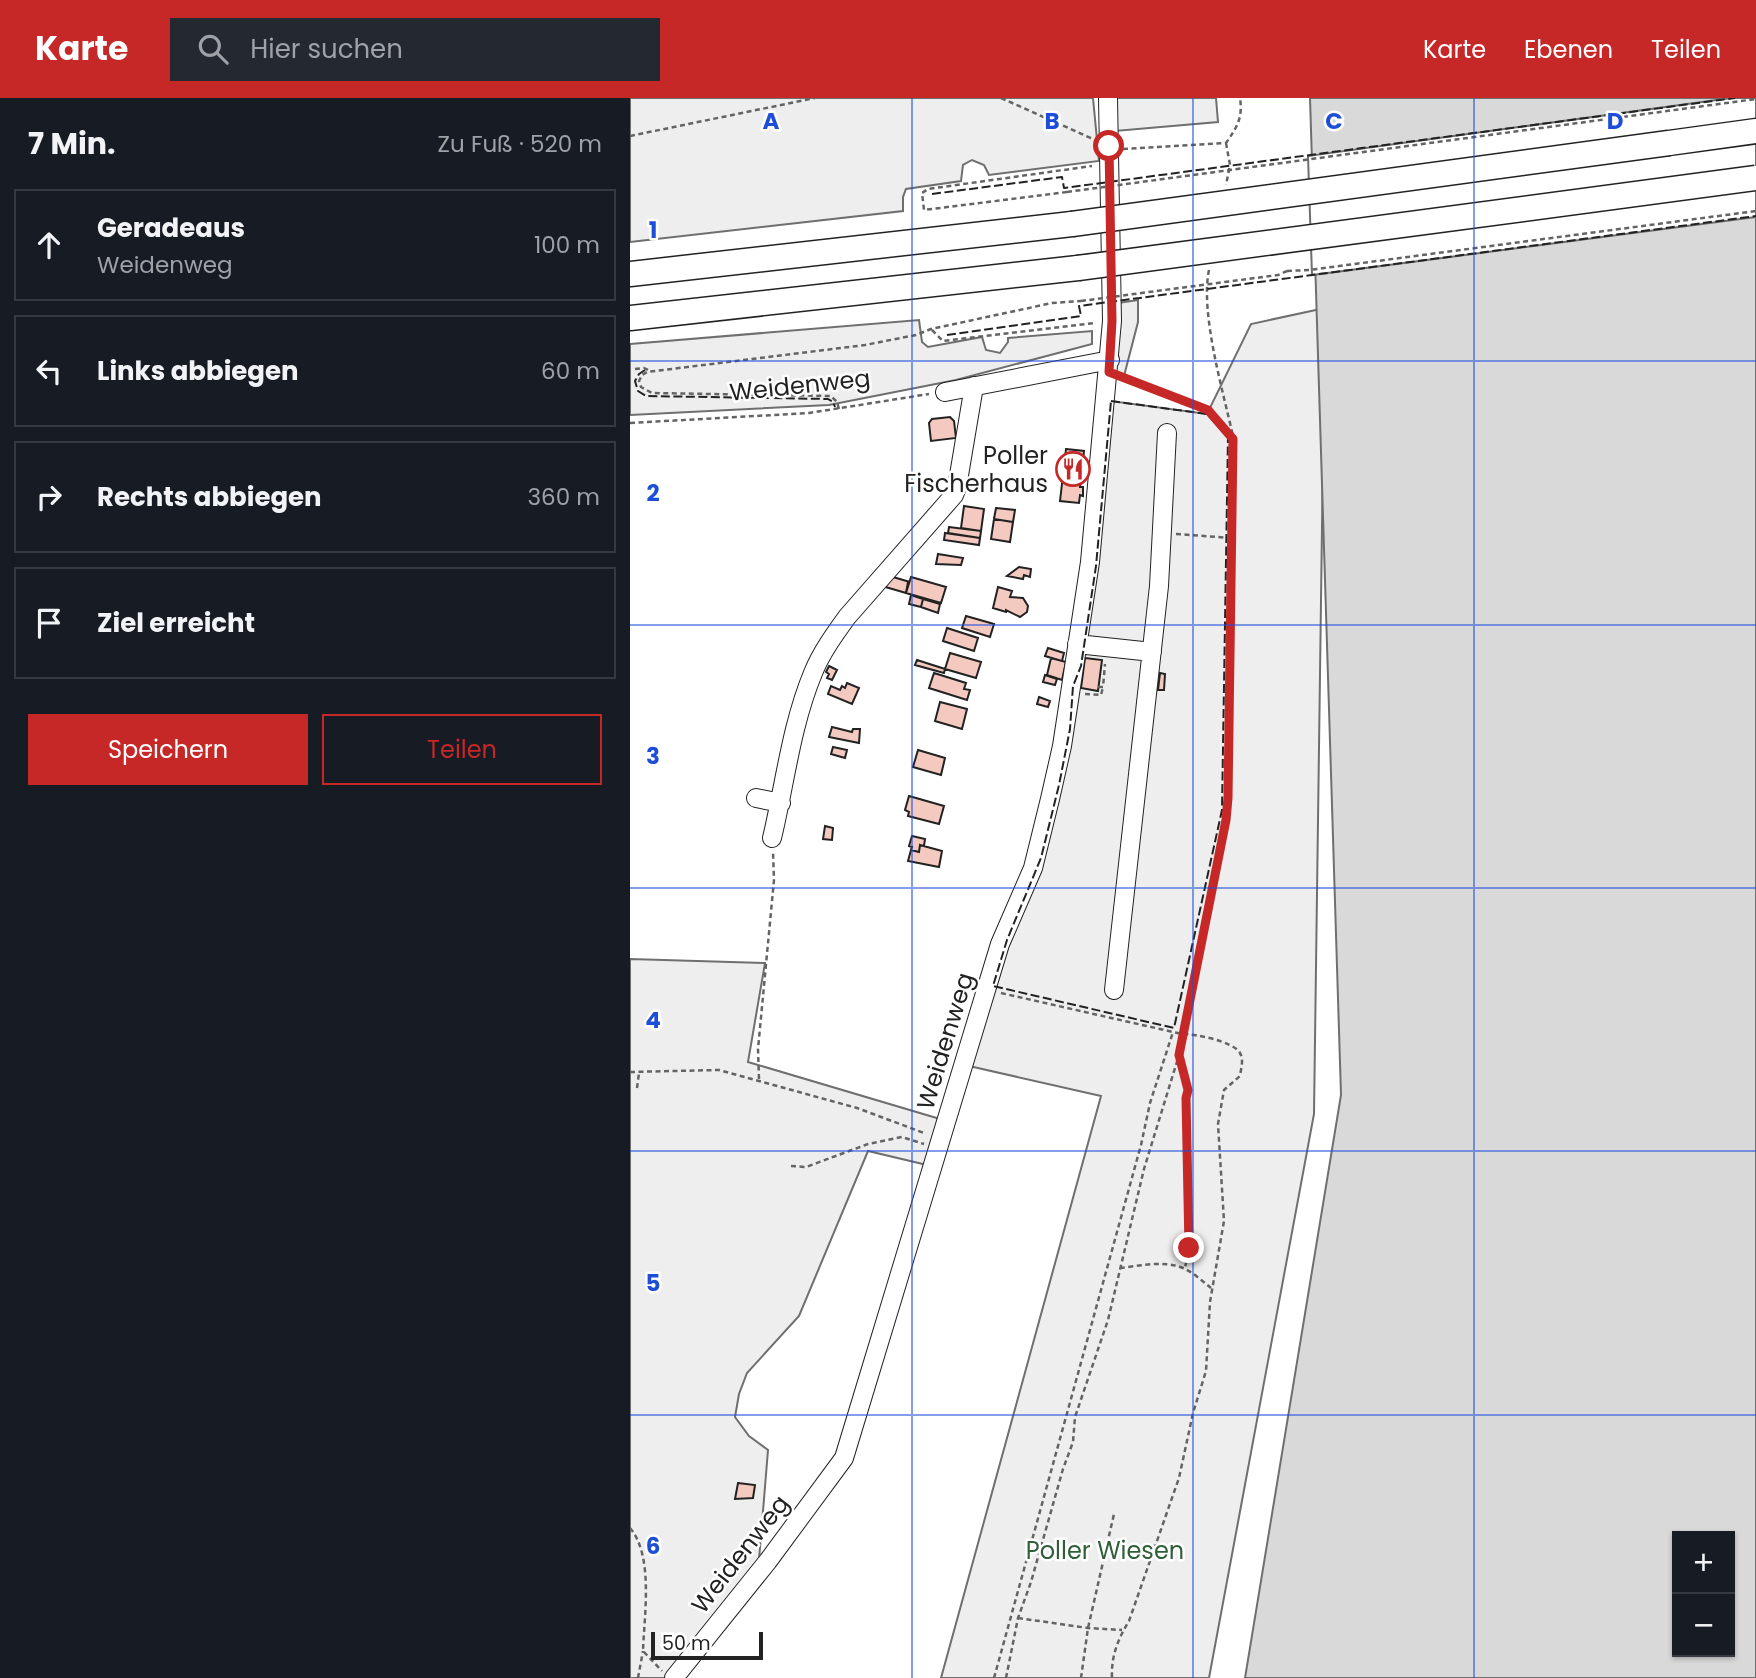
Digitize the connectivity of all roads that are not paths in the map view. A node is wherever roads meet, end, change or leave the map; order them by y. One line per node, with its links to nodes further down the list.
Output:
1 (1108, 98): 6 (street, Weidenweg)
2 (1756, 131): 4 (highway, bridge)
3 (1756, 178): 5 (highway, bridge)
4 (630, 274)
5 (630, 318)
6 (1109, 366): 7 (street); 10 (street, Weidenweg)
7 (974, 386): 8 (street); 13 (street)
8 (945, 391)
9 (1167, 433): 11 (street)
10 (1077, 644): 11 (street); 16 (street, Weidenweg)
11 (1152, 652): 15 (street)
12 (757, 798): 13 (street)
13 (780, 803): 14 (street)
14 (772, 838)
15 (1114, 990)
16 (670, 1676)

